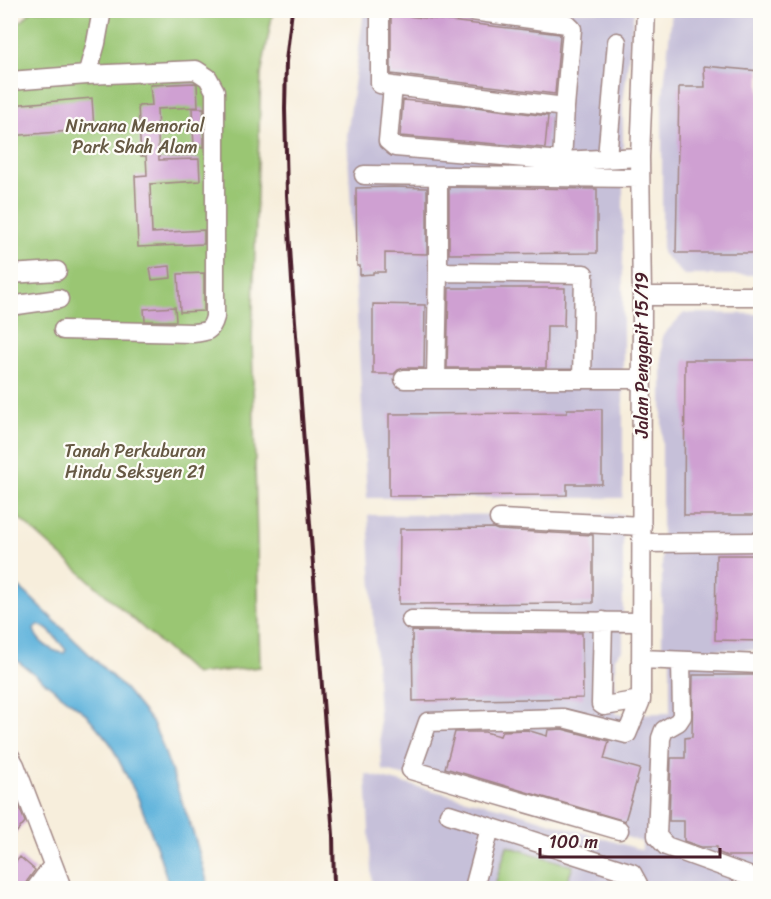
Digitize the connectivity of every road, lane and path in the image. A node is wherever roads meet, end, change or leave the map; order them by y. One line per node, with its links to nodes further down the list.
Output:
1 (102, 10): 6 (street)
2 (380, 10): 8 (street)
3 (465, 10): 9 (street)
4 (646, 10): 10 (street, Jalan Pengapit 15/19)
5 (617, 42): 11 (street)
6 (87, 75): 7 (street); 23 (street)
7 (10, 81)
8 (393, 87): 9 (street); 12 (street)
9 (565, 107): 12 (street)
10 (640, 157): 11 (street); 15 (street, Jalan Pengapit 15/19)
11 (607, 159): 12 (street)
12 (562, 161)
13 (364, 175): 14 (street)
14 (438, 176): 15 (street); 17 (street)
15 (640, 178): 19 (street, Jalan Pengapit 15/19)
16 (57, 271): 18 (street)
17 (438, 273): 25 (street); 26 (street)
18 (10, 274)
19 (642, 296): 20 (street); 27 (street, Jalan Pengapit 15/19)
20 (760, 296)
21 (59, 298): 22 (street)
22 (10, 306)
23 (63, 330)
24 (404, 379): 25 (street)
25 (436, 379): 26 (street)
26 (582, 379): 27 (street)
27 (642, 379): 29 (street, Jalan Pengapit 15/19)
28 (499, 519): 29 (street)
29 (642, 535): 30 (street); 33 (street, Jalan Pengapit 15/19)
30 (760, 542)
31 (411, 620): 32 (street)
32 (603, 621): 33 (street); 37 (street)
33 (641, 622): 34 (street, Jalan Pengapit 15/19)
34 (641, 659): 35 (street); 37 (street, Jalan Pengapit 15/19)
35 (681, 661): 36 (street); 43 (street)
36 (760, 664)
37 (641, 699): 41 (street)
38 (10, 756): 42 (street)
39 (449, 814): 40 (street)
40 (490, 828): 46 (street); 47 (street)
41 (619, 830)
42 (53, 865): 44 (street); 45 (street)
43 (760, 880)
44 (36, 888)
45 (62, 888)
46 (474, 888)
47 (638, 888)

